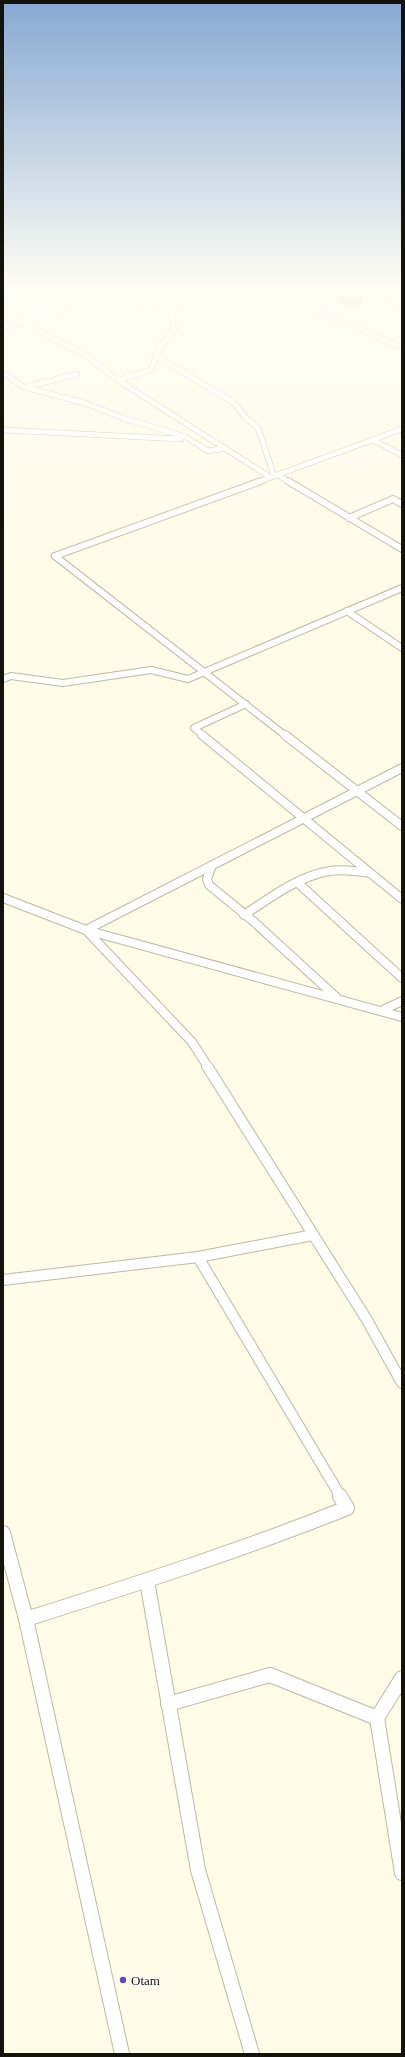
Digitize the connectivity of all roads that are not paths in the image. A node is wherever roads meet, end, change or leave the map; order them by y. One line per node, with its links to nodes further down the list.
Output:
1 (16, 382): 5 (street)
2 (44, 382): 5 (street)
3 (122, 382): 10 (street)
4 (200, 382): 12 (street)
5 (24, 387): 8 (street)
6 (402, 429): 9 (street)
7 (3, 430): 8 (street)
8 (189, 440): 10 (street)
9 (373, 440): 11 (street); 12 (street)
10 (226, 448): 12 (street)
11 (402, 455)
12 (274, 476): 14 (street); 21 (street)
13 (402, 504): 14 (street)
14 (350, 518): 15 (street)
15 (402, 549)
16 (402, 588): 17 (street)
17 (347, 611): 19 (street); 21 (street)
18 (402, 638): 19 (street)
19 (394, 642): 20 (street)
20 (402, 648)
21 (204, 672): 22 (street); 23 (street)
22 (3, 678)
23 (246, 704): 25 (street); 26 (street)
24 (402, 768): 25 (street)
25 (357, 791): 26 (street); 27 (street)
26 (304, 818): 28 (street); 29 (street)
27 (402, 826)
28 (212, 865): 33 (street); 34 (street)
29 (370, 873): 30 (street); 32 (street)
30 (298, 883): 33 (street); 35 (street)
31 (3, 898): 34 (street)
32 (402, 899)
33 (244, 915): 36 (street)
34 (86, 930): 36 (street); 40 (street)
35 (402, 978)
36 (338, 999): 38 (street)
37 (402, 1001): 38 (street)
38 (381, 1011): 39 (street)
39 (402, 1017)
40 (313, 1235): 41 (street); 43 (street)
41 (198, 1257): 42 (street); 45 (street)
42 (3, 1280)
43 (402, 1383)
44 (3, 1533): 46 (street)
45 (147, 1581): 46 (street); 48 (street)
46 (26, 1619): 51 (street)
47 (402, 1678): 49 (street)
48 (168, 1704): 49 (street); 52 (street)
49 (377, 1718): 50 (street)
50 (402, 1873)
51 (122, 2054)
52 (252, 2054)

